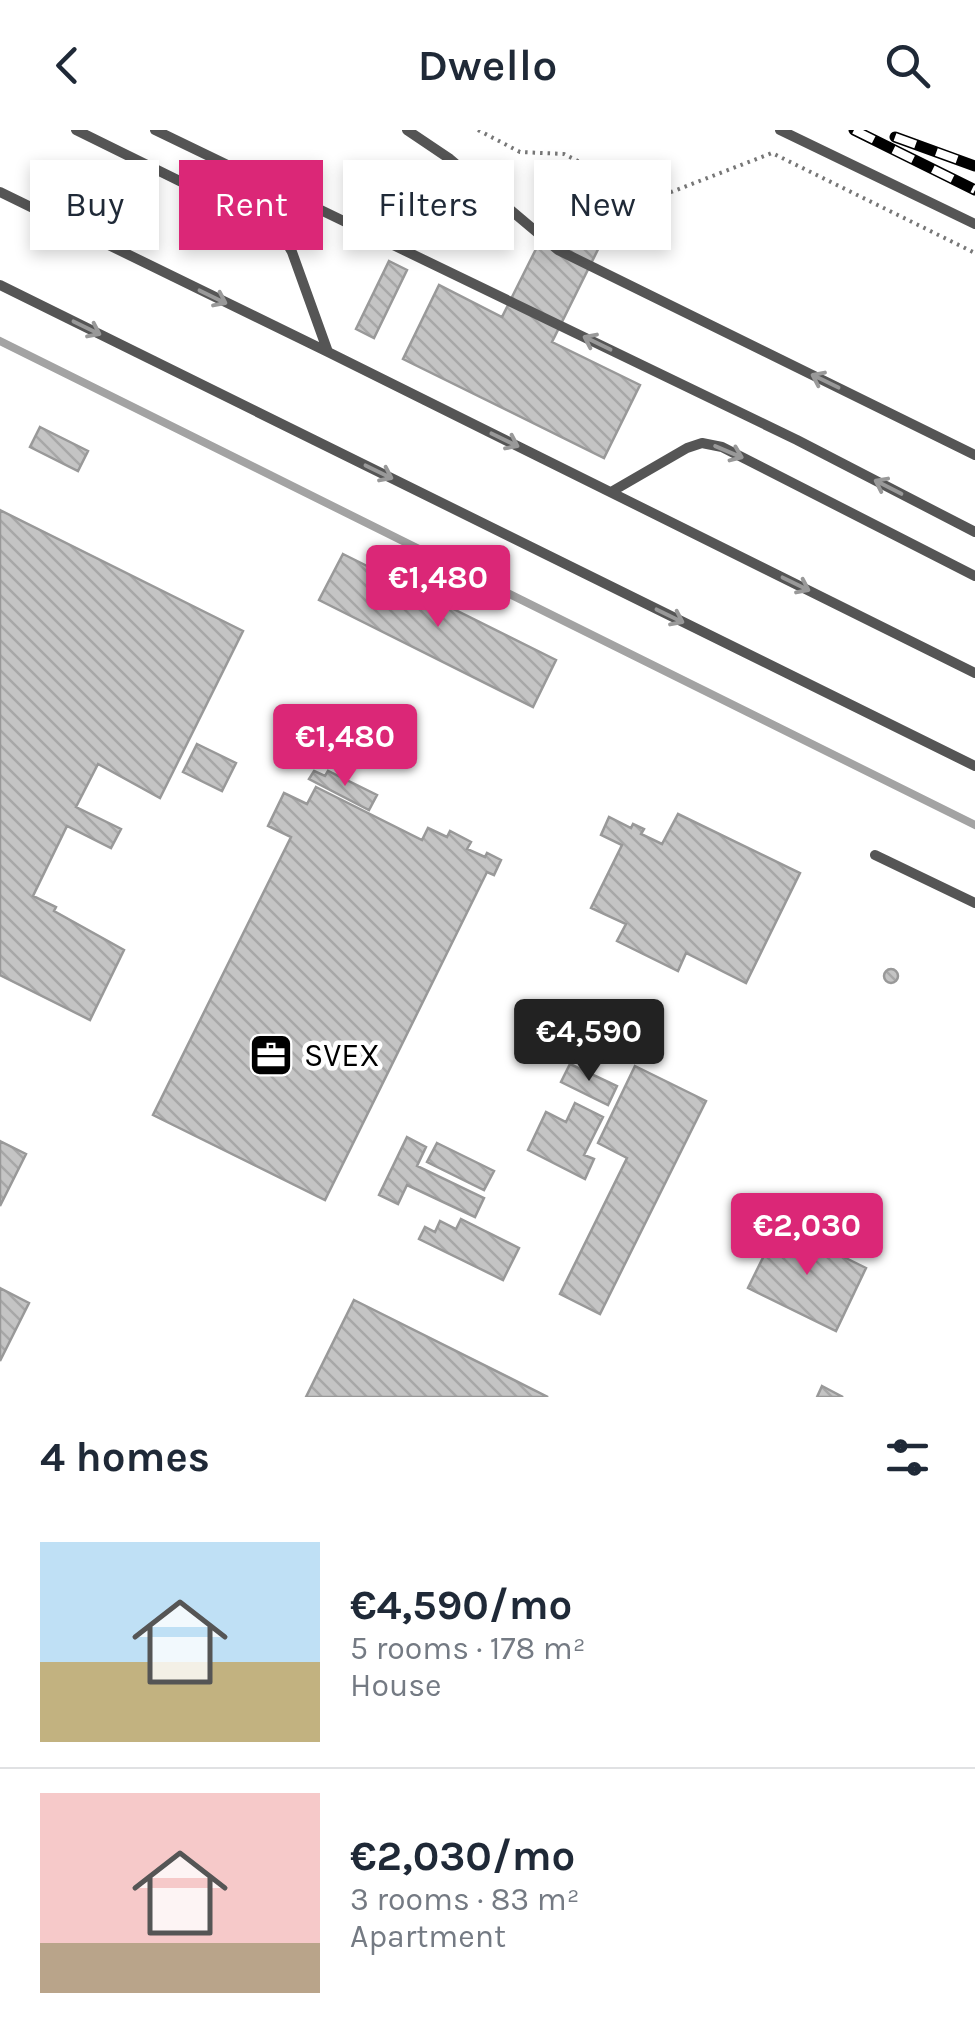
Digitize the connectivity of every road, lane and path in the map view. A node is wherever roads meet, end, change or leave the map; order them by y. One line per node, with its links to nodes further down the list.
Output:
1 (76, 130): 10 (lane)
2 (155, 130): 13 (lane, one-way to 2)
3 (407, 130): 11 (lane, one-way to 3)
4 (478, 130): 8 (path)
5 (780, 130): 7 (lane)
6 (0, 192): 10 (lane, one-way to 10)
7 (975, 224)
8 (975, 253)
9 (0, 286): 16 (lane, one-way to 16)
10 (328, 352): 12 (lane, one-way to 12)
11 (975, 455)
12 (611, 492): 14 (lane, one-way to 14); 15 (lane, one-way to 15)
13 (975, 532)
14 (975, 576)
15 (975, 673)
16 (975, 766)
17 (875, 854): 18 (lane)
18 (975, 904)

